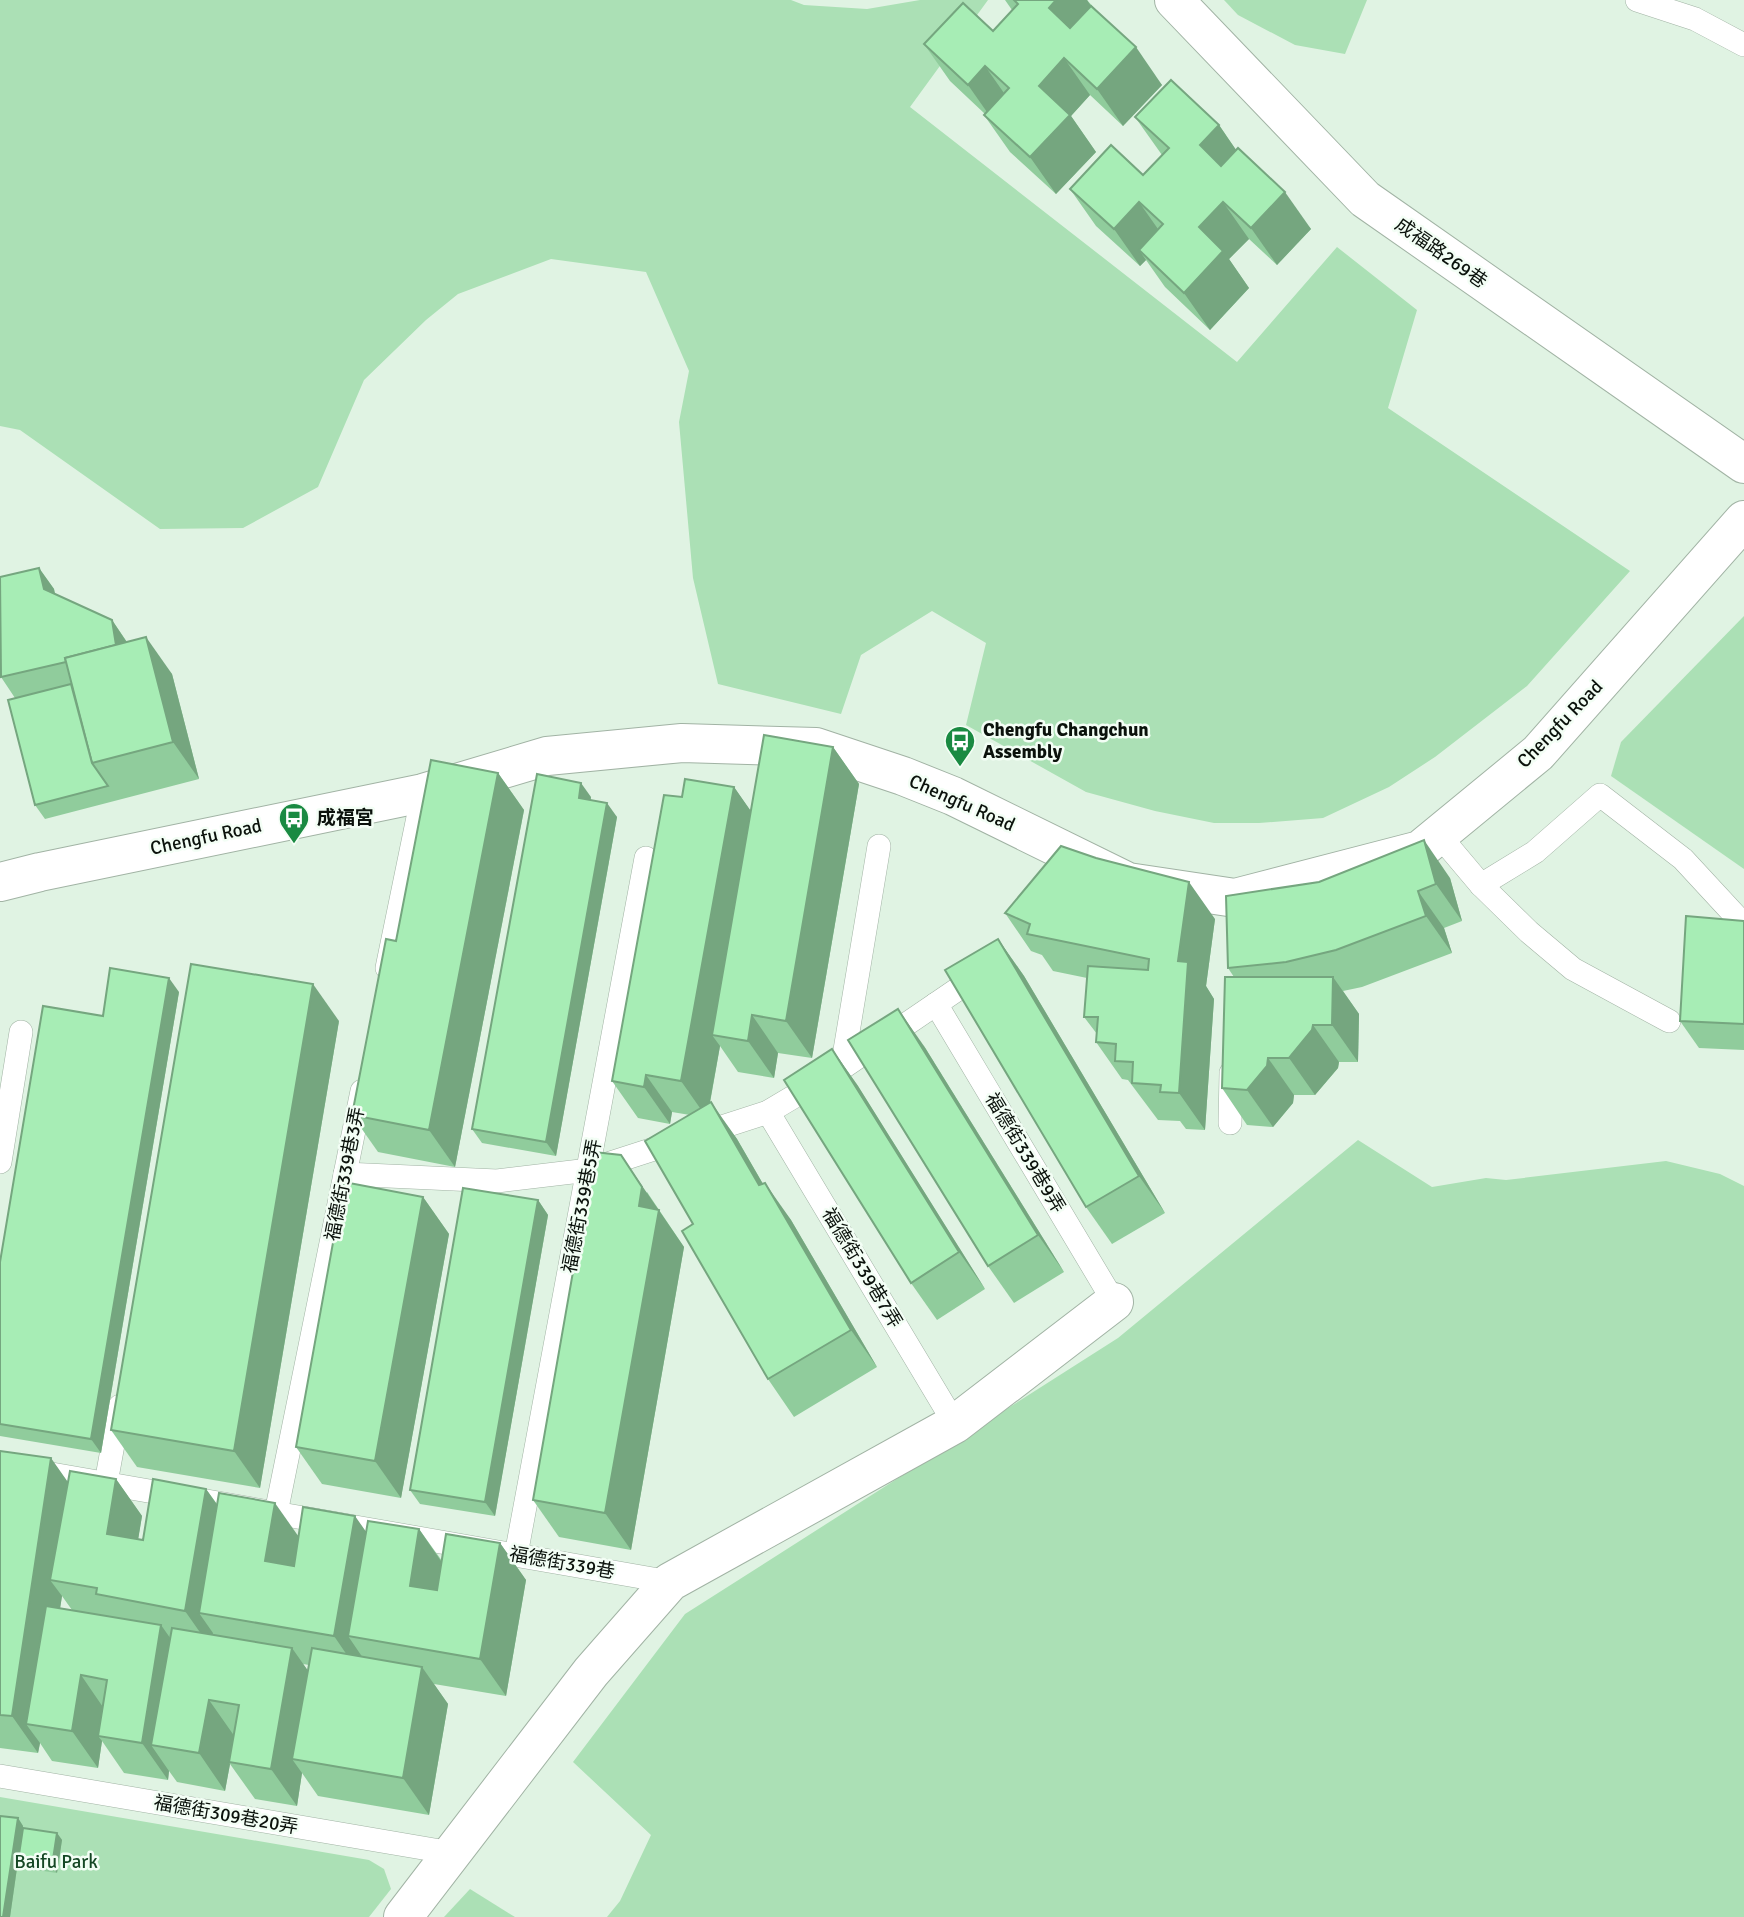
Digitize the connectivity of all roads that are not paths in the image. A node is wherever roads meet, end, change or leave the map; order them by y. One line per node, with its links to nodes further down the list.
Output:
1 (1174, 0): 4 (street, 成福路269巷)
2 (1637, 0): 3 (lane)
3 (1744, 44)
4 (1744, 464)
5 (1744, 520): 7 (street, Chengfu Road)
6 (423, 793): 7 (street, Chengfu Road); 10 (street, Chengfu Road); 14 (lane)
7 (1438, 834): 11 (lane)
8 (879, 846): 20 (lane)
9 (646, 858): 24 (lane, 福德街339巷5弄)
10 (0, 882)
11 (1481, 884): 12 (lane); 16 (lane)
12 (1744, 925)
13 (995, 963): 15 (lane)
14 (384, 983)
15 (936, 1004): 20 (lane); 26 (lane, 福德街339巷9弄)
16 (1669, 1021)
17 (21, 1032): 23 (lane)
18 (1232, 1057): 22 (lane)
19 (367, 1065): 25 (lane, 福德街339巷3弄)
20 (842, 1068): 21 (lane)
21 (768, 1112): 24 (lane); 28 (lane, 福德街339巷7弄)
22 (1230, 1123)
23 (0, 1162)
24 (589, 1170): 25 (lane); 32 (lane, 福德街339巷5弄)
25 (345, 1174): 31 (lane, 福德街339巷3弄)
26 (1114, 1302): 28 (street)
27 (123, 1389): 30 (lane)
28 (955, 1424): 33 (street)
29 (0, 1465): 30 (lane, 福德街339巷)
30 (106, 1483): 31 (lane, 福德街339巷)
31 (276, 1513): 32 (lane, 福德街339巷)
32 (516, 1555): 33 (lane, 福德街339巷)
33 (670, 1582): 35 (street)
34 (0, 1776): 35 (lane, 福德街309巷20弄)
35 (452, 1853): 36 (street)
36 (403, 1917)

